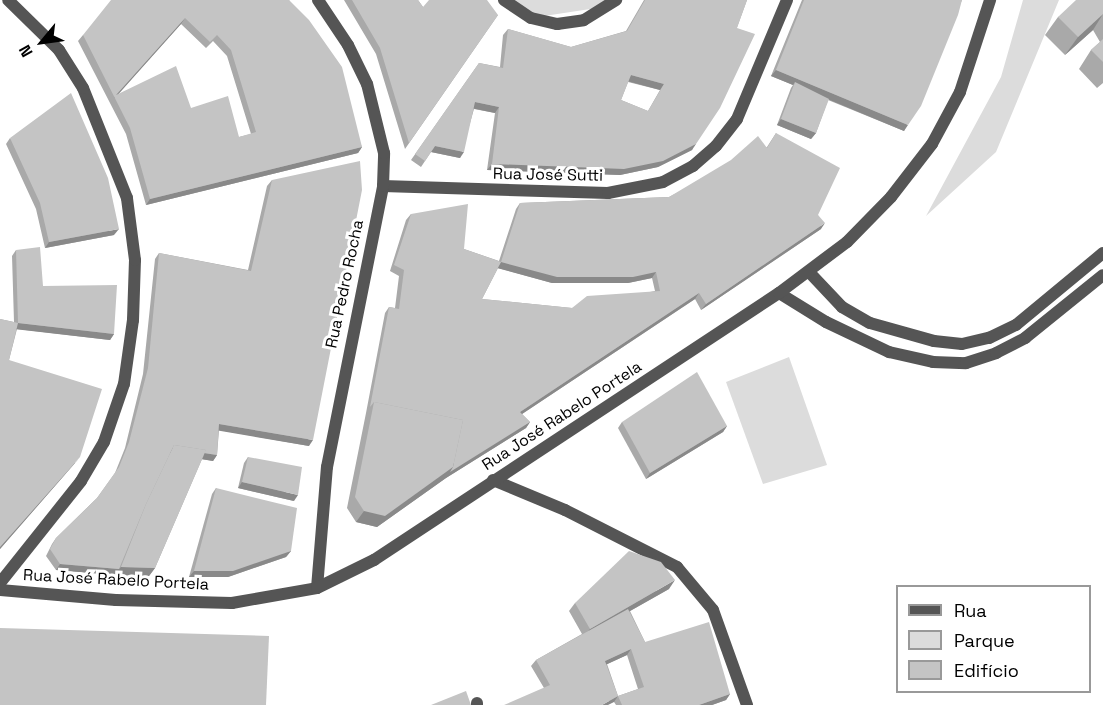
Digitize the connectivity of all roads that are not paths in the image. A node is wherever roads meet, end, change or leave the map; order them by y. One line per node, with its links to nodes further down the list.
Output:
1 (8, 0): 13 (street)
2 (318, 0): 7 (street, Rua Pedro Rocha)
3 (504, 0): 4 (street)
4 (616, 0)
5 (787, 0): 7 (street, Rua José Sutti)
6 (990, 0): 9 (street, Rua José Rabelo Portela)
7 (384, 186): 14 (street, Rua Pedro Rocha)
8 (1103, 253): 9 (street)
9 (809, 272): 11 (street, Rua José Rabelo Portela)
10 (1103, 274): 11 (street)
11 (779, 293): 12 (street, Rua José Rabelo Portela)
12 (494, 480): 14 (street, Rua José Rabelo Portela); 16 (street)
13 (0, 583)
14 (317, 588): 15 (street, Rua José Rabelo Portela)
15 (0, 590)
16 (747, 705)

